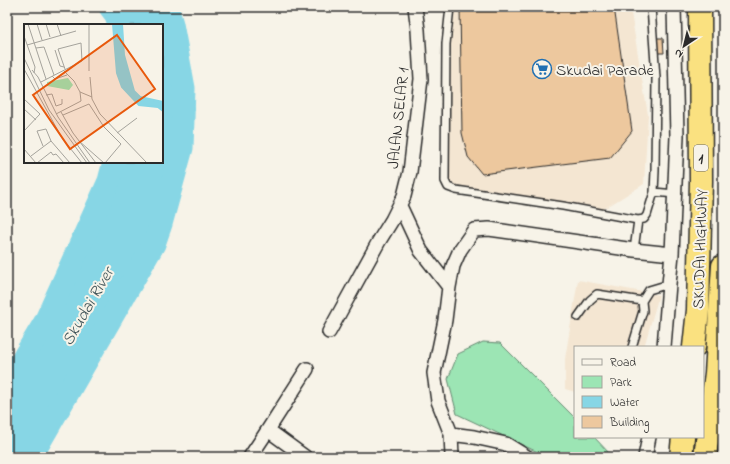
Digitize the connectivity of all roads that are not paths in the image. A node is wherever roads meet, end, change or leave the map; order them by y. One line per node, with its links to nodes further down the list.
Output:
1 (415, 7): 9 (street, JALAN SELAR 1)
2 (450, 7): 10 (lane)
3 (646, 7): 6 (lane)
4 (674, 7): 8 (street)
5 (700, 7): 21 (highway, SKUDAI HIGHWAY / 1)
6 (651, 10): 7 (lane)
7 (654, 191): 8 (lane); 10 (lane)
8 (675, 193): 12 (street)
9 (400, 206): 15 (street); 18 (street, JALAN SELAR 1)
10 (638, 220): 11 (lane)
11 (634, 250): 12 (street); 15 (street)
12 (672, 254): 14 (street)
13 (723, 266): 33 (highway, SKUDAI HIGHWAY)
14 (669, 284): 16 (lane); 20 (street)
15 (449, 287): 24 (street)
16 (642, 301): 17 (lane); 19 (lane)
17 (578, 317)
18 (329, 332)
19 (632, 346)
20 (664, 346)
21 (694, 346)
22 (307, 369): 23 (street)
23 (270, 431): 27 (street); 28 (street)
24 (451, 434): 29 (street); 30 (street)
25 (649, 438): 31 (street)
26 (683, 438): 32 (highway)
27 (250, 457)
28 (305, 457)
29 (452, 457)
30 (527, 457)
31 (645, 457)
32 (681, 457)
33 (705, 457)

